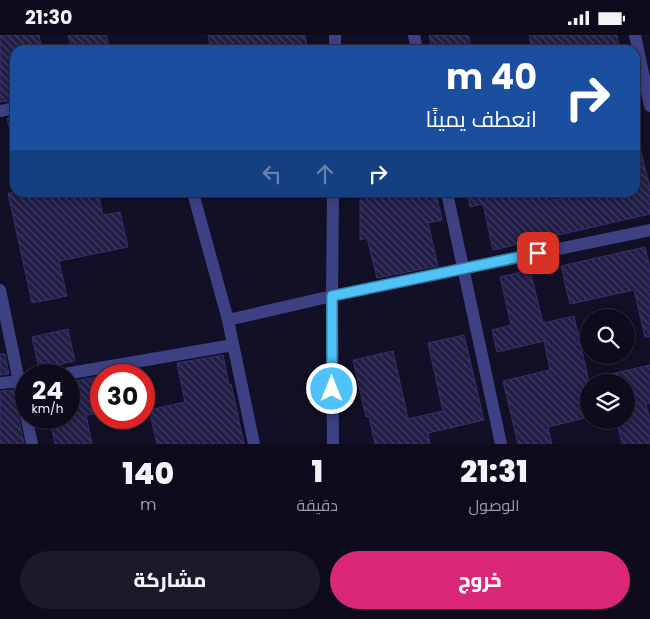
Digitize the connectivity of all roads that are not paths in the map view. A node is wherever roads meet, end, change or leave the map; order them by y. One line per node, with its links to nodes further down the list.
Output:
1 (640, 59): 2 (street)
2 (650, 106)
3 (194, 197): 10 (street)
4 (333, 197): 9 (street)
5 (448, 197): 7 (street)
6 (650, 230): 7 (street)
7 (463, 269): 9 (street); 20 (street)
8 (0, 290): 12 (street)
9 (332, 296): 10 (street); 19 (street)
10 (228, 320): 11 (street)
11 (233, 345): 13 (street); 18 (street)
12 (18, 364)
13 (80, 371)
14 (15, 382): 15 (street)
15 (0, 383)
16 (30, 429): 17 (street)
17 (32, 444)
18 (254, 444)
19 (333, 444)
20 (501, 444)

